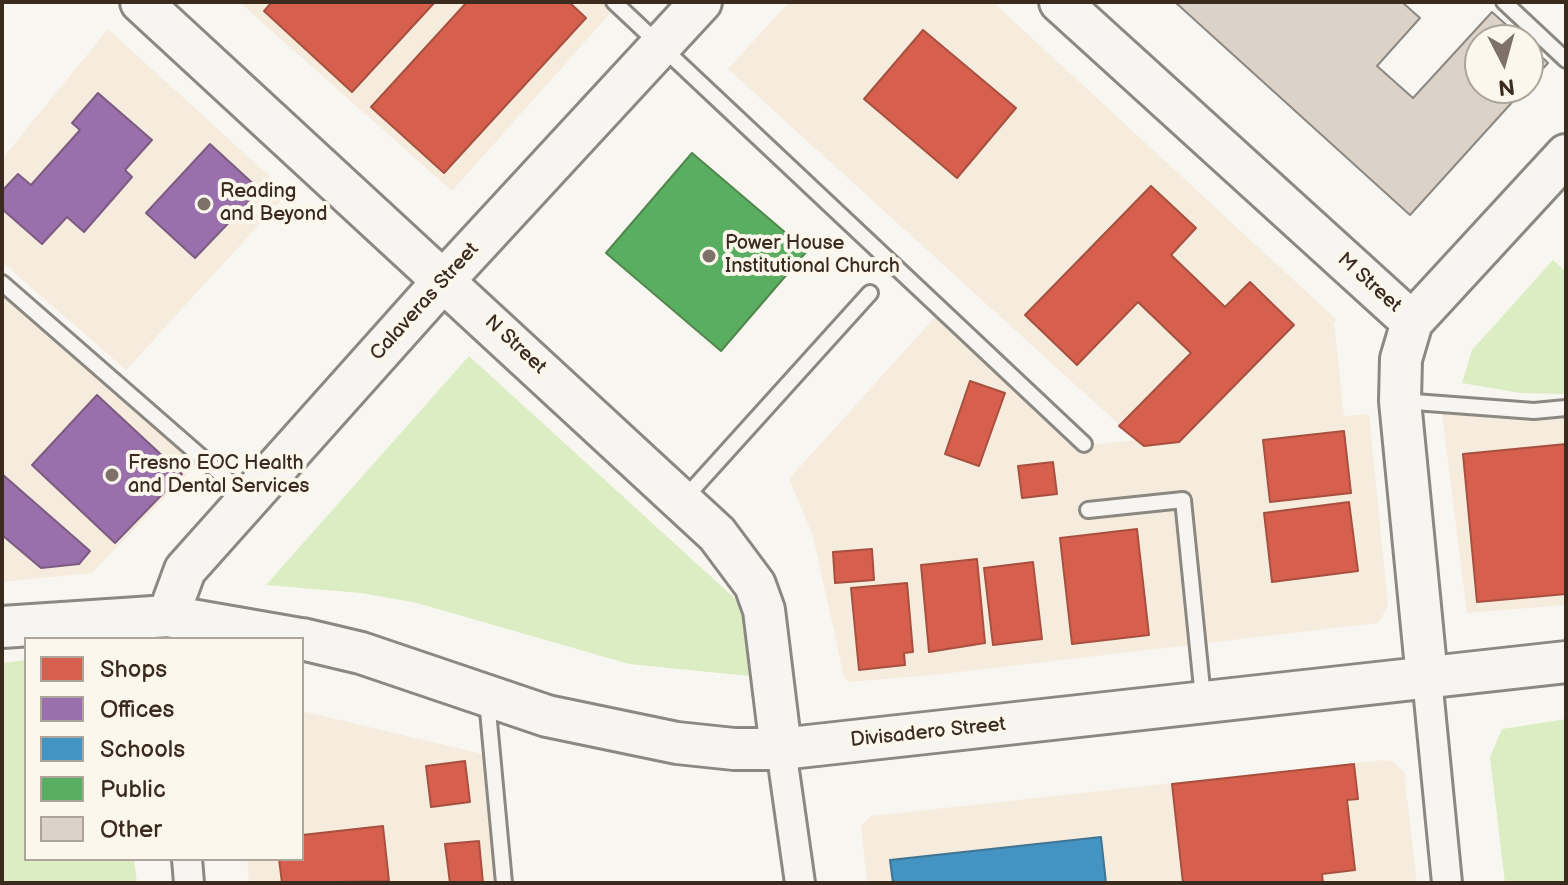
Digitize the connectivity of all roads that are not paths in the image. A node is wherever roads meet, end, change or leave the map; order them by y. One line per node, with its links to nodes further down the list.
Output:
1 (141, 2): 9 (street, N Street)
2 (614, 2): 6 (lane)
3 (701, 2): 6 (street, Calaveras Street)
4 (1060, 2): 12 (street, M Street)
5 (1504, 2): 7 (lane)
6 (661, 44): 9 (street, Calaveras Street); 15 (lane)
7 (1566, 60)
8 (1566, 155): 12 (street)
9 (445, 279): 16 (street, Calaveras Street); 17 (street, N Street)
10 (2, 283): 16 (lane)
11 (870, 293): 17 (lane)
12 (1412, 322): 13 (street, M Street)
13 (1400, 401): 14 (lane); 24 (street, M Street)
14 (1566, 408)
15 (1084, 444)
16 (249, 499): 20 (street, Calaveras Street)
17 (681, 502): 27 (street, N Street)
18 (1088, 510): 26 (lane)
19 (2, 627): 20 (street, Divisadero Street)
20 (167, 628): 21 (street, Divisadero Street)
21 (277, 637)
22 (304, 640): 25 (street, Divisadero Street)
23 (1566, 662): 24 (street, Divisadero Street)
24 (1427, 678): 26 (street, Divisadero Street); 32 (street)
25 (487, 697): 27 (street, Divisadero Street); 30 (lane)
26 (1204, 703): 27 (street, Divisadero Street)
27 (781, 749): 31 (street)
28 (187, 861): 29 (street)
29 (189, 883)
30 (504, 883)
31 (800, 883)
32 (1447, 883)

